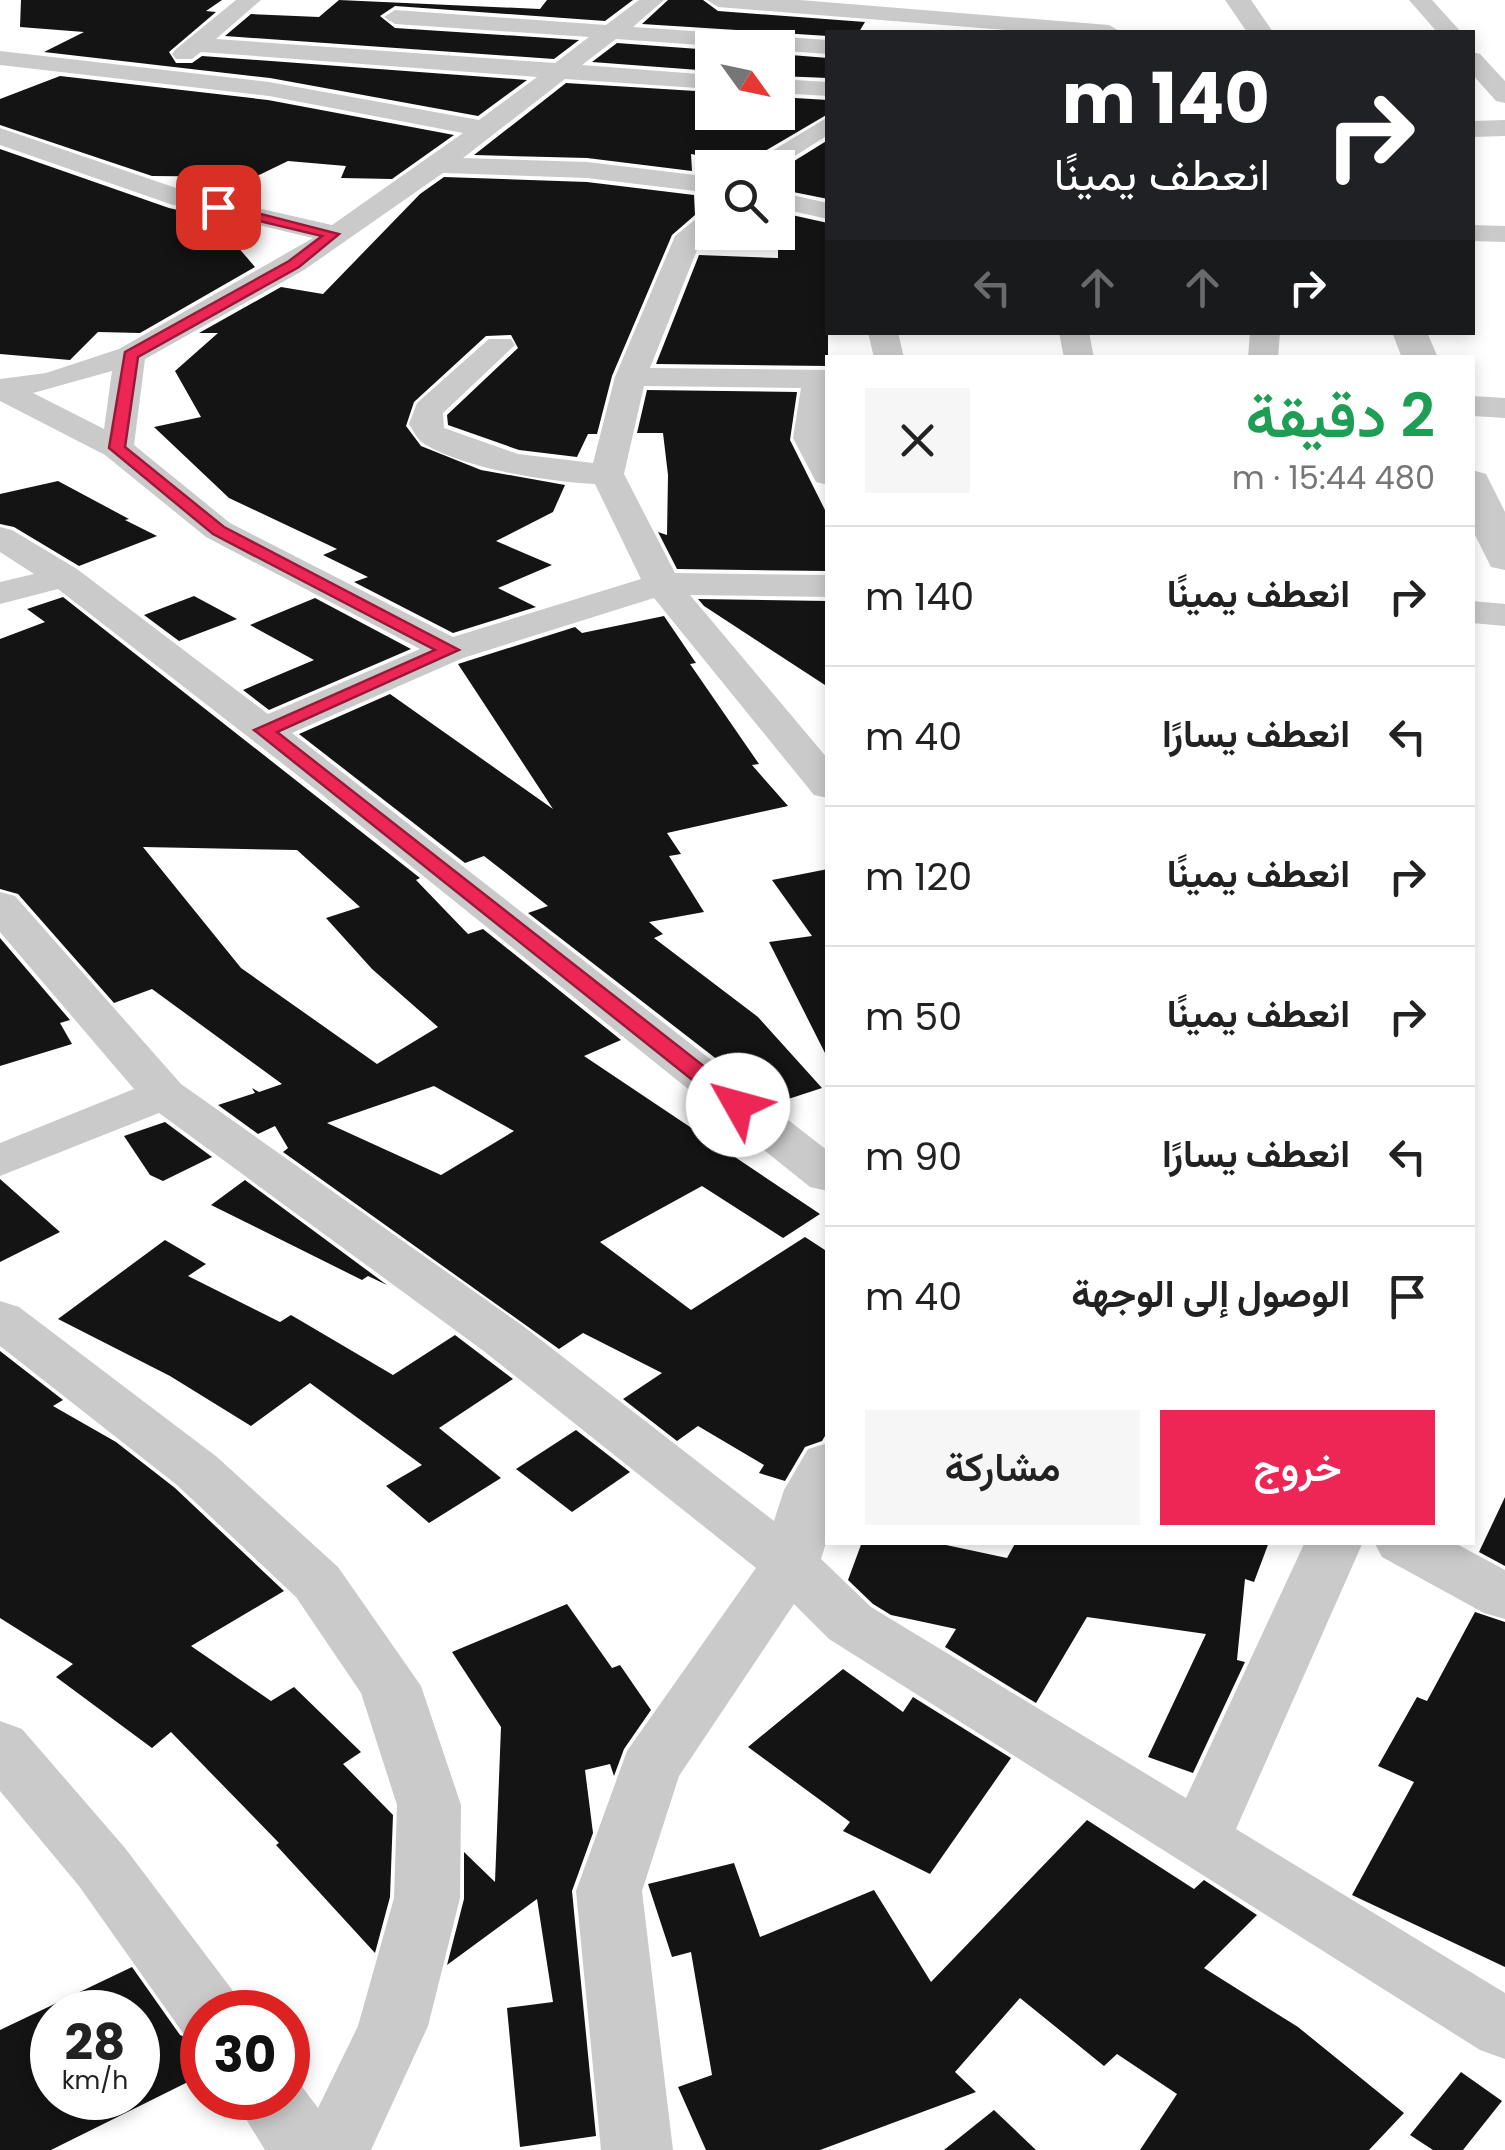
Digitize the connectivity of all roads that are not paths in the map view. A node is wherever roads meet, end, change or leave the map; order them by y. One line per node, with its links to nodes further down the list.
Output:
1 (250, 0): 14 (street)
2 (653, 0): 10 (street)
3 (718, 0): 7 (street)
4 (1238, 0): 8 (street)
5 (1420, 0): 9 (street)
6 (396, 17): 10 (street)
7 (1061, 30)
8 (1259, 30)
9 (1447, 30)
10 (614, 32): 15 (street); 18 (street)
11 (0, 36): 12 (street)
12 (47, 39)
13 (165, 46): 14 (street)
14 (197, 46): 18 (street); 19 (street)
15 (825, 47)
16 (0, 58): 19 (street)
17 (1475, 62): 23 (street)
18 (561, 73): 20 (street); 27 (street)
19 (153, 76): 27 (street)
20 (695, 81)
21 (795, 87): 22 (street)
22 (825, 89)
23 (1505, 96)
24 (825, 126): 29 (street)
25 (1475, 128): 26 (street)
26 (1505, 128)
27 (486, 129): 30 (street)
28 (0, 136): 35 (street)
29 (786, 150)
30 (437, 165): 31 (street); 35 (street)
31 (695, 182)
32 (795, 204): 33 (street)
33 (825, 210)
34 (695, 232): 40 (street)
35 (332, 234): 39 (street)
36 (1475, 234): 37 (street)
37 (1505, 234)
38 (500, 345): 47 (street)
39 (130, 355): 42 (street); 45 (street)
40 (631, 377): 41 (street); 47 (street)
41 (823, 378): 46 (street)
42 (0, 388): 45 (street)
43 (1475, 406): 44 (street)
44 (1505, 408)
45 (117, 448): 57 (street)
46 (825, 469)
47 (607, 474): 52 (street)
48 (1475, 489): 50 (street)
49 (0, 537): 51 (street)
50 (1505, 558)
51 (64, 577): 54 (street); 58 (street)
52 (662, 584): 53 (street); 57 (street); 59 (street)
53 (825, 586)
54 (0, 594)
55 (1475, 612): 56 (street)
56 (1505, 615)
57 (450, 650): 58 (street)
58 (264, 730): 63 (street)
59 (825, 782)
60 (0, 905): 61 (street)
61 (164, 1094): 62 (street); 68 (street)
62 (0, 1161)
63 (825, 1174)
64 (0, 1319): 76 (street)
65 (825, 1468): 68 (street)
66 (1333, 1545): 71 (street)
67 (1409, 1545): 69 (street)
68 (790, 1564): 71 (street); 77 (street)
69 (1505, 1597)
70 (0, 1746): 72 (street)
71 (1199, 1840): 73 (street)
72 (192, 1990)
73 (1505, 2029)
74 (285, 2120): 75 (street)
75 (307, 2150)
76 (335, 2150)
77 (637, 2150)

